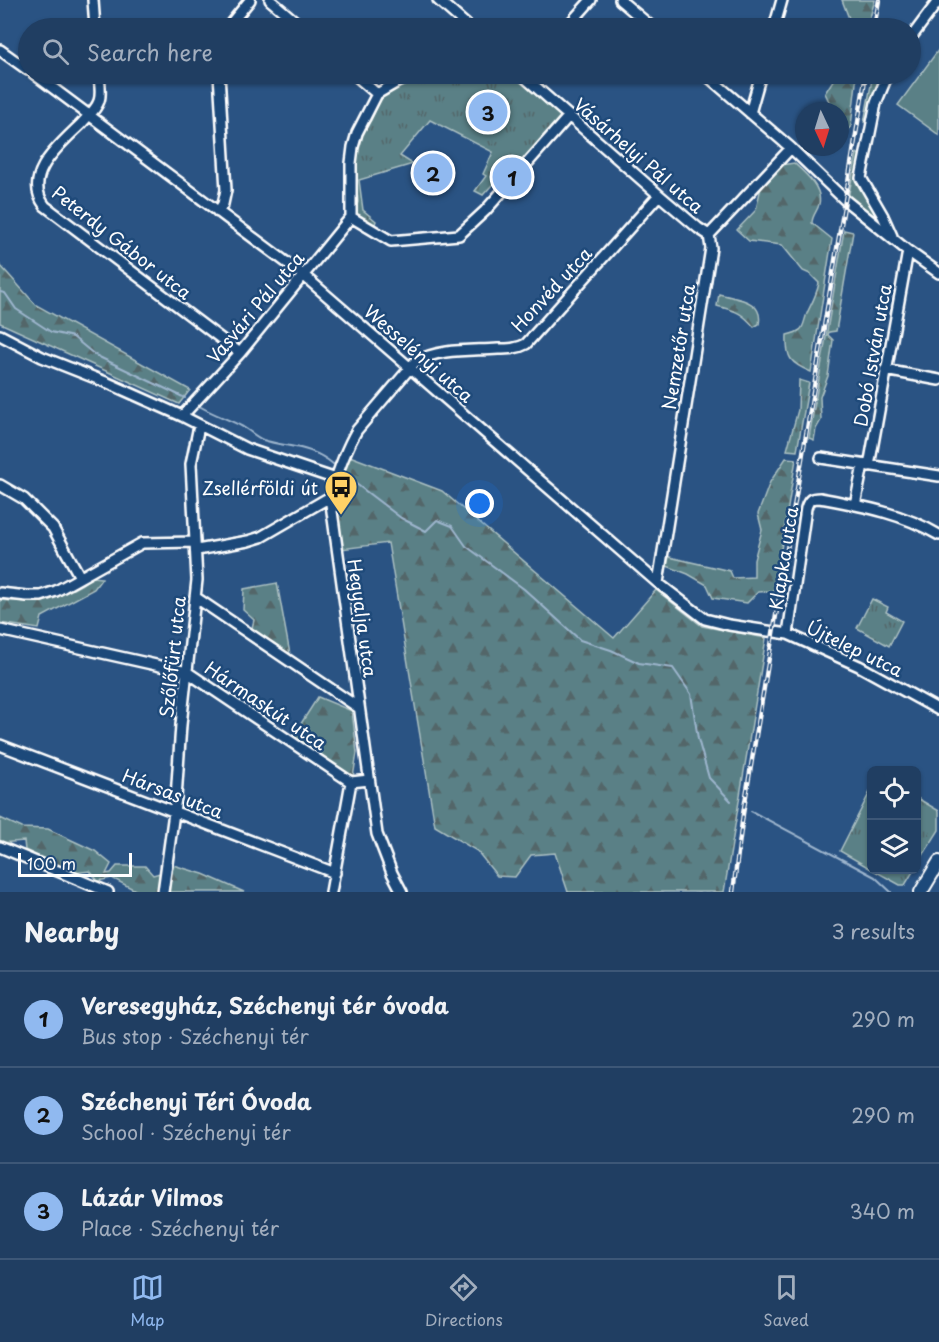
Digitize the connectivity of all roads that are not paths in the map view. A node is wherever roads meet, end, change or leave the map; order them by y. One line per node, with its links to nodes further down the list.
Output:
1 (93, 0): 9 (street)
2 (250, 0): 10 (street)
3 (270, 0): 11 (street)
4 (438, 0): 12 (street)
5 (591, 0): 13 (street)
6 (620, 0): 14 (street)
7 (781, 0): 15 (street)
8 (939, 0): 16 (street)
9 (94, 18)
10 (235, 18)
11 (291, 18)
12 (459, 18)
13 (575, 18)
14 (641, 18)
15 (776, 18)
16 (921, 24)
17 (0, 50): 18 (street)
18 (18, 63)
19 (48, 84): 30 (street, Wesselényi utca)
20 (99, 84): 30 (street)
21 (220, 84): 34 (street)
22 (366, 84): 28 (street)
23 (394, 84): 28 (street)
24 (535, 84): 31 (street, Vásárhelyi Pál utca)
25 (717, 84): 29 (street)
26 (758, 84): 29 (street)
27 (884, 84): 37 (street)
28 (377, 94): 35 (street)
29 (750, 113): 32 (street)
30 (90, 114): 34 (street, Wesselényi utca); 42 (street, Peterdy Gábor utca)
31 (569, 116): 33 (street, Vásárhelyi Pál utca); 35 (street)
32 (791, 148): 36 (street); 37 (street)
33 (659, 195): 36 (street, Vásárhelyi Pál utca); 43 (street, Honvéd utca)
34 (218, 212): 40 (street, Wesselényi utca)
35 (351, 217): 40 (street, Vasvári Pál utca)
36 (709, 235): 58 (street, Nemzetőr utca)
37 (892, 238): 38 (street)
38 (908, 251): 39 (street); 44 (street, Dobó István utca)
39 (939, 273)
40 (302, 274): 42 (street, Vasvári Pál utca); 43 (street, Wesselényi utca)
41 (0, 335): 46 (street)
42 (240, 353): 46 (street, Vasvári Pál utca)
43 (409, 367): 51 (street, Hegyalja utca); 58 (street, Wesselényi utca)
44 (885, 370): 45 (street); 49 (street, Dobó István utca)
45 (939, 380)
46 (182, 416): 47 (street)
47 (199, 426): 51 (street); 56 (street, Szőlőfürt utca)
48 (821, 458): 49 (street)
49 (866, 466): 50 (street); 54 (street, Dobó István utca)
50 (939, 476)
51 (336, 478): 53 (street, Hegyalja utca)
52 (0, 485): 57 (street)
53 (330, 497): 56 (street); 64 (street, Hegyalja utca)
54 (855, 505): 55 (street); 62 (street, Klapka utca)
55 (939, 535)
56 (196, 546): 57 (street); 60 (street, Szőlőfürt utca)
57 (80, 577): 59 (street)
58 (658, 584): 62 (street, Wesselényi utca)
59 (0, 593)
60 (195, 597): 63 (street, Szőlőfürt utca); 64 (street)
61 (0, 630): 63 (street, Hármaskút utca)
62 (788, 634): 65 (street, Újtelep utca)
63 (187, 672): 68 (street, Hármaskút utca); 69 (street, Szőlőfürt utca)
64 (359, 708): 67 (street, Hegyalja utca)
65 (939, 710)
66 (0, 746): 69 (street, Hársas utca)
67 (369, 780): 68 (street); 76 (street, Hegyalja utca)
68 (351, 782): 72 (street)
69 (174, 812): 72 (street, Hársas utca); 74 (street, Szőlőfürt utca)
70 (0, 847): 73 (street)
71 (939, 862): 77 (main road)
72 (335, 873): 75 (street)
73 (108, 892)
74 (163, 892)
75 (332, 892)
76 (402, 892)
77 (921, 892)

